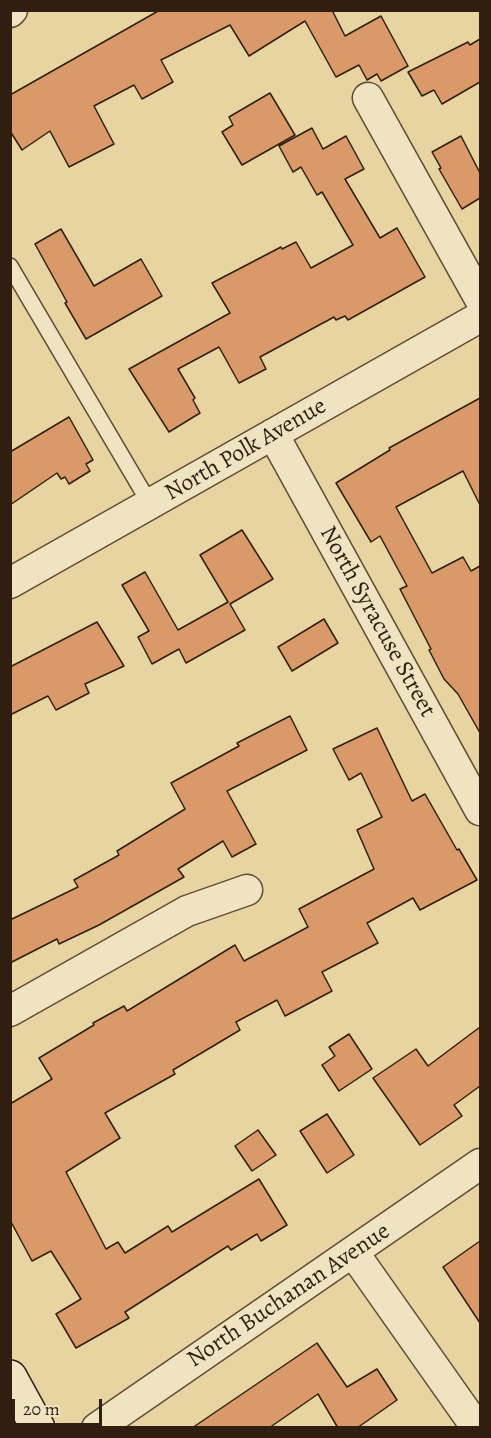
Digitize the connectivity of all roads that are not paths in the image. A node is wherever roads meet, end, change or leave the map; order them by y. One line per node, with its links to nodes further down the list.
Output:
1 (368, 98): 3 (street)
2 (10, 266): 6 (lane)
3 (480, 299)
4 (480, 317): 5 (street, North Polk Avenue)
5 (273, 434): 6 (street, North Polk Avenue); 8 (street, North Syracuse Street)
6 (150, 504): 7 (street, North Polk Avenue)
7 (10, 583)
8 (480, 810)
9 (247, 890): 10 (street)
10 (10, 1011)
11 (480, 1164): 12 (street, North Buchanan Avenue)
12 (353, 1252): 15 (street, North Buchanan Avenue); 16 (street)
13 (10, 1377): 14 (main road)
14 (38, 1428)
15 (97, 1428)
16 (477, 1428)

